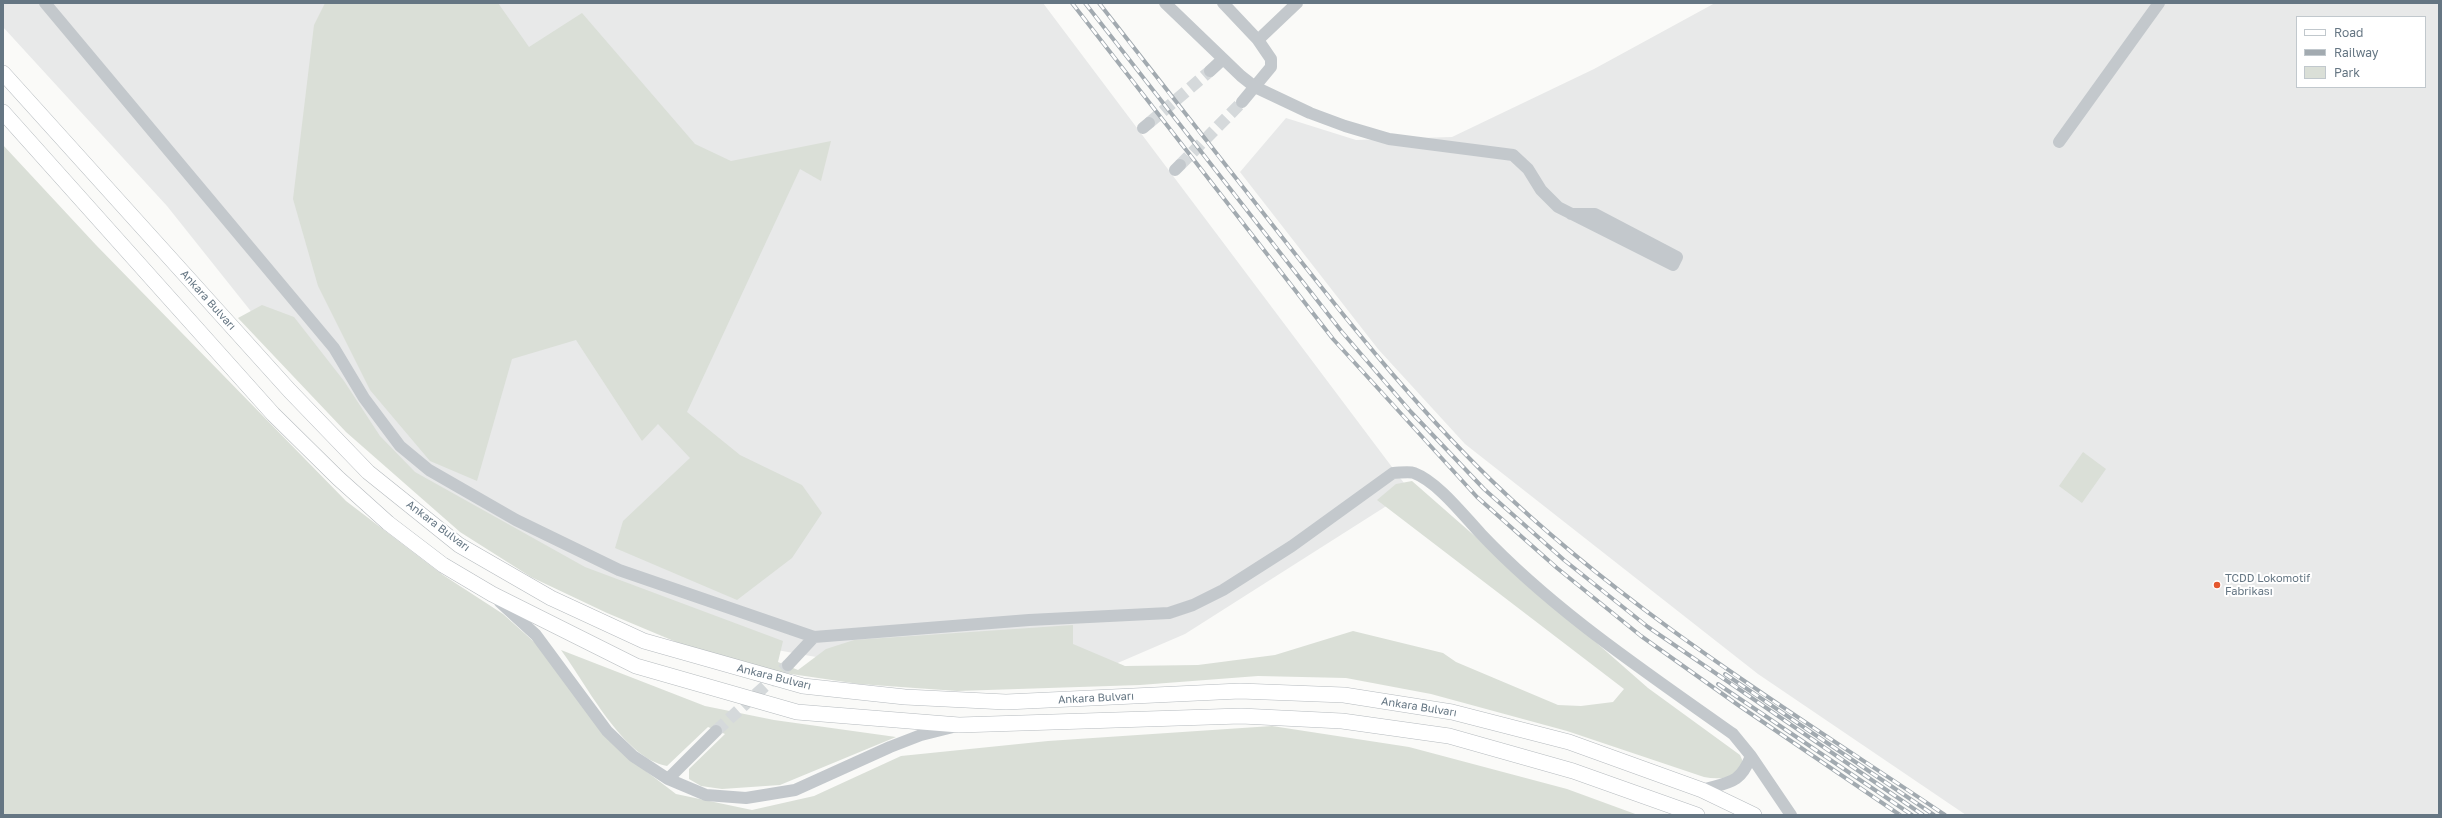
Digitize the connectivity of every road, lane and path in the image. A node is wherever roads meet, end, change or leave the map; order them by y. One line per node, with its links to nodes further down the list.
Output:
1 (45, 3): 16 (street)
2 (1165, 3): 7 (street)
3 (1223, 3): 6 (street)
4 (1298, 3): 6 (street)
5 (2159, 3): 13 (street)
6 (1258, 40): 10 (street)
7 (1223, 59): 8 (street); 10 (street)
8 (1210, 71)
9 (3, 73): 22 (main road, Ankara Bulvarı)
10 (1256, 87): 11 (street); 14 (street)
11 (1242, 102)
12 (3, 112): 15 (main road, Ankara Bulvarı)
13 (2059, 142)
14 (1571, 214): 14 (street)
15 (492, 594): 18 (main road, Ankara Bulvarı); 21 (street)
16 (814, 637): 17 (street); 20 (street)
17 (788, 665)
18 (960, 725): 21 (street); 23 (main road, Ankara Bulvarı)
19 (716, 731): 21 (street)
20 (1751, 756): 22 (street); 25 (street)
21 (668, 779)
22 (1702, 790): 24 (main road, Ankara Bulvarı)
23 (1697, 815)
24 (1754, 815)
25 (1791, 815)

